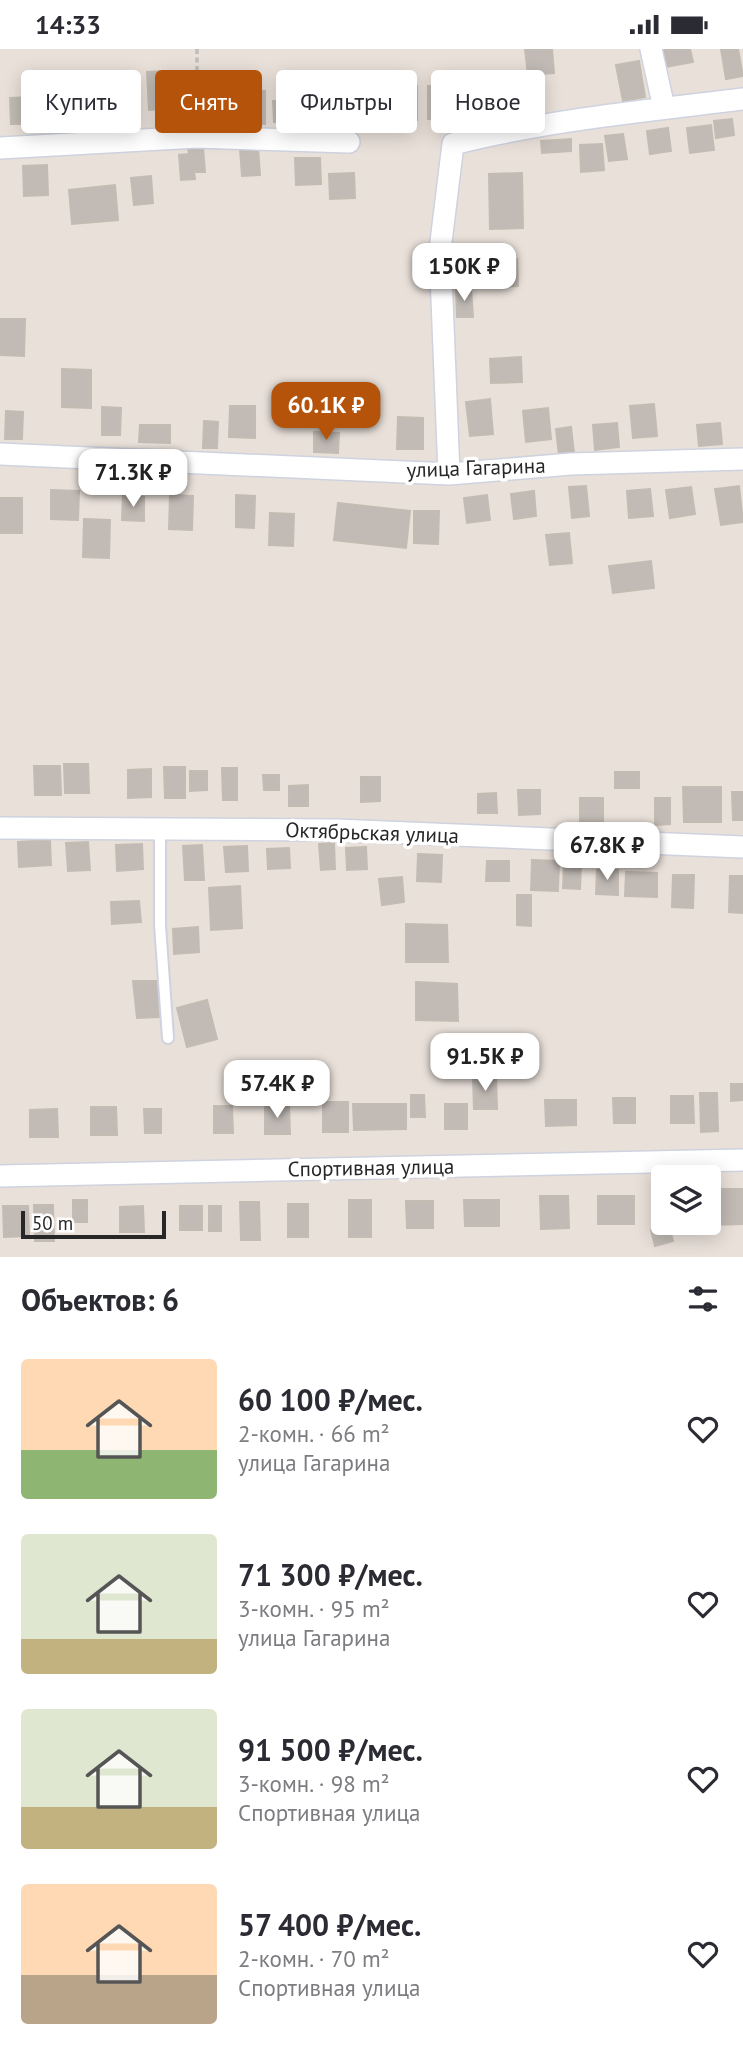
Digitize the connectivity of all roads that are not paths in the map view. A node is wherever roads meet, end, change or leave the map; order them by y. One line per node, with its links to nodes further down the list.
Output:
1 (652, 49): 3 (street)
2 (743, 99): 3 (street)
3 (664, 109): 8 (street)
4 (349, 142): 5 (street)
5 (0, 148)
6 (0, 454): 8 (street, улица Гагарина)
7 (743, 459): 8 (street, улица Гагарина)
8 (449, 474)
9 (0, 828): 10 (street, Октябрьская улица)
10 (160, 831): 11 (street, Октябрьская улица); 12 (lane)
11 (743, 847)
12 (168, 1038)
13 (743, 1160): 14 (street, Спортивная улица)
14 (0, 1176)

